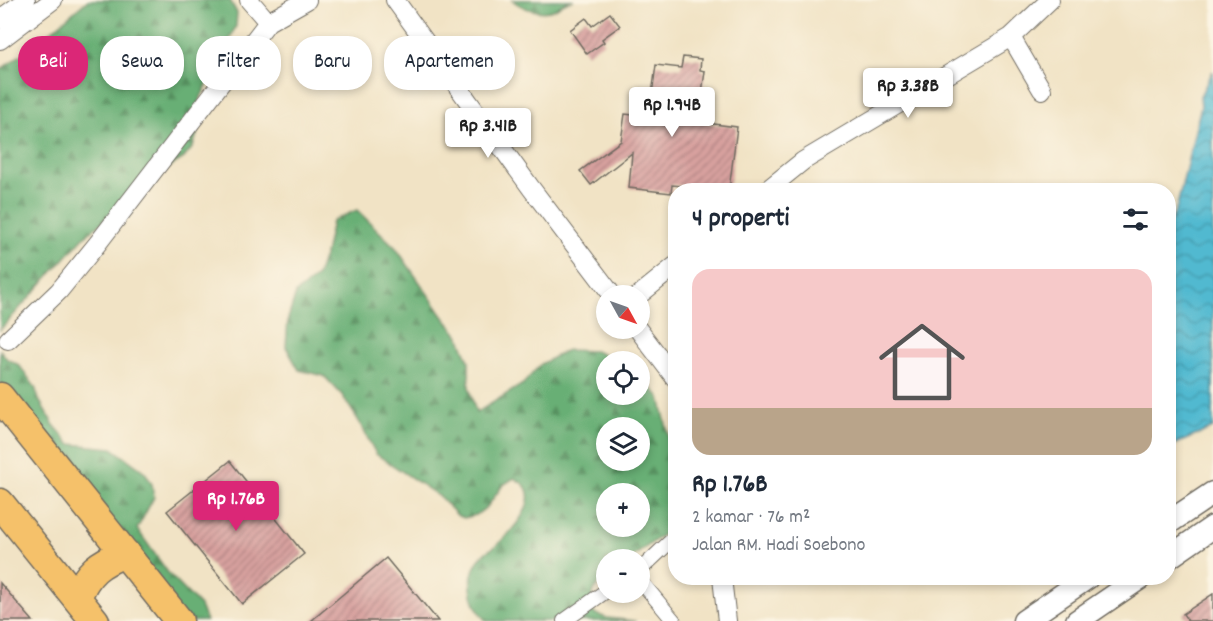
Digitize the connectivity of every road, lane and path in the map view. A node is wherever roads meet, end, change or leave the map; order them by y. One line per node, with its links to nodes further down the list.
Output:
1 (26, 0): 7 (street)
2 (53, 0): 10 (street)
3 (249, 0): 8 (street)
4 (307, 0): 8 (street)
5 (395, 0): 14 (street)
6 (1050, 0): 9 (street)
7 (0, 19)
8 (268, 22): 17 (street)
9 (1011, 37): 11 (street); 12 (street)
10 (0, 40)
11 (1042, 90)
12 (776, 183)
13 (668, 272): 15 (street)
14 (604, 285)
15 (650, 286)
16 (646, 339): 18 (street)
17 (8, 340)
18 (668, 369)
19 (0, 397): 26 (main road)
20 (1213, 493): 22 (street)
21 (0, 502): 32 (main road)
22 (1176, 518)
23 (1213, 527): 25 (street)
24 (668, 544): 27 (street)
25 (1176, 552)
26 (125, 553): 32 (main road); 36 (main road)
27 (650, 561)
28 (723, 585): 39 (street)
29 (1078, 585): 34 (street)
30 (1130, 585): 40 (street)
31 (650, 592): 38 (street)
32 (77, 598): 35 (main road)
33 (596, 598): 37 (street)
34 (1035, 618)
35 (95, 621)
36 (179, 621)
37 (564, 621)
38 (674, 621)
39 (727, 621)
40 (1077, 621)

